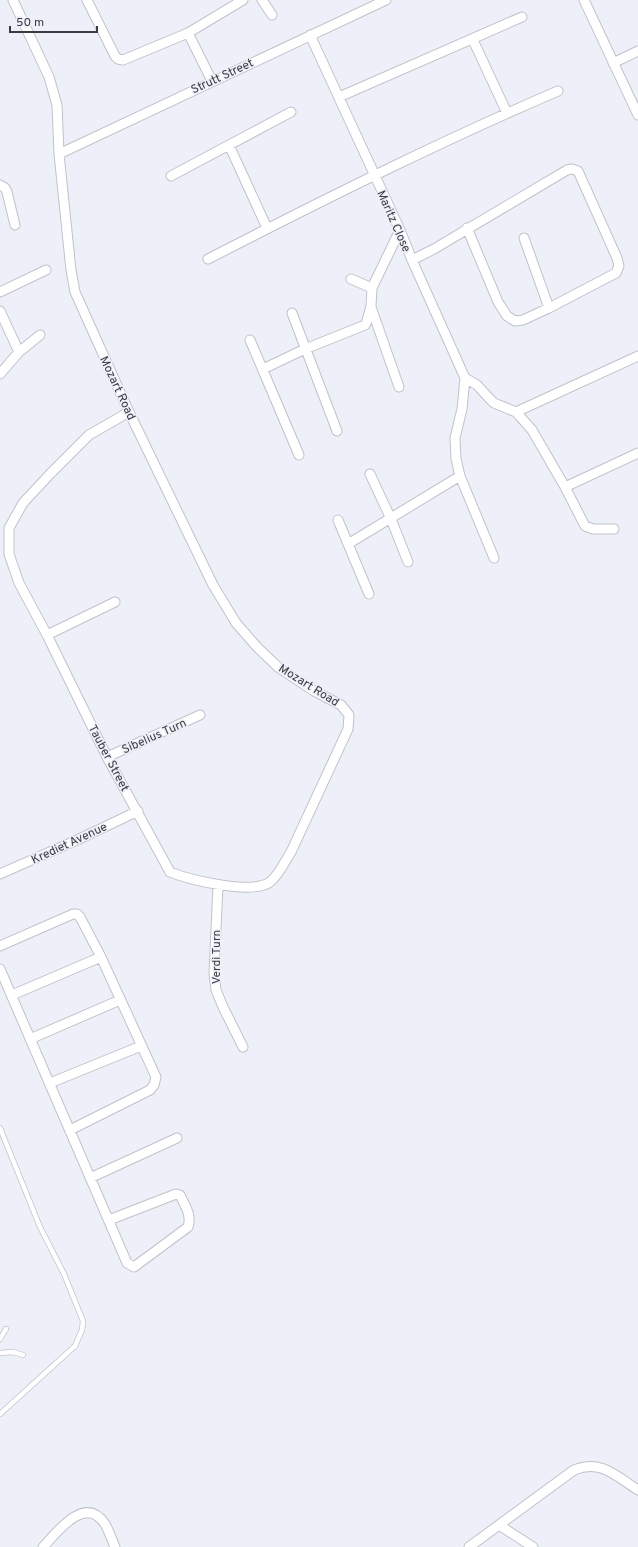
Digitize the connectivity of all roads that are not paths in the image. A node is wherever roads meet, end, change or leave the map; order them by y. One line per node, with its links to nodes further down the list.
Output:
1 (13, 0): 21 (street, Mozart Road)
2 (87, 0): 9 (street)
3 (243, 0): 9 (street)
4 (262, 0): 7 (street)
5 (584, 0): 13 (street)
6 (382, 1): 10 (street, Strutt Street)
7 (272, 15)
8 (522, 18): 11 (street)
9 (188, 33): 14 (street)
10 (310, 35): 14 (street, Strutt Street); 16 (street, Maritz Close)
11 (473, 40): 16 (street); 18 (street)
12 (638, 51): 13 (street)
13 (613, 63): 19 (street)
14 (212, 81): 21 (street, Strutt Street)
15 (558, 91): 18 (street)
16 (339, 97): 22 (street, Maritz Close)
17 (291, 112): 20 (street)
18 (507, 113): 22 (street)
19 (638, 115)
20 (229, 145): 23 (street); 26 (street)
21 (59, 154): 49 (street, Mozart Road)
22 (374, 175): 26 (street); 28 (street, Maritz Close)
23 (171, 176)
24 (0, 186): 25 (street)
25 (15, 225)
26 (267, 228): 30 (street)
27 (467, 228): 31 (street); 37 (street); 37 (street)
28 (400, 230): 31 (street, Maritz Close); 34 (street)
29 (524, 238): 37 (street)
30 (208, 259)
31 (412, 260): 47 (street, Maritz Close)
32 (46, 270): 35 (street)
33 (351, 279): 34 (street)
34 (372, 288): 36 (street)
35 (0, 292)
36 (371, 306): 42 (street); 48 (street)
37 (549, 308)
38 (0, 311): 43 (street)
39 (292, 313): 42 (street)
40 (40, 335): 43 (street)
41 (250, 340): 45 (street)
42 (305, 350): 45 (street); 51 (street)
43 (19, 352): 46 (street)
44 (638, 356): 50 (street)
45 (263, 369): 53 (street)
46 (0, 374)
47 (465, 378): 50 (street); 55 (street, Maritz Close)
48 (399, 387)
49 (129, 412): 65 (street, Tauber Street); 66 (street, Mozart Road)
50 (516, 412): 56 (street)
51 (338, 430)
52 (638, 452): 56 (street)
53 (299, 455)
54 (370, 474): 57 (street)
55 (460, 476): 57 (street); 61 (street, Maritz Close)
56 (565, 487): 59 (street)
57 (391, 518): 60 (street); 62 (street)
58 (338, 520): 60 (street)
59 (614, 529)
60 (348, 544): 63 (street)
61 (494, 558)
62 (408, 562)
63 (369, 594)
64 (115, 602): 65 (street)
65 (47, 635): 68 (street, Tauber Street)
66 (347, 711): 71 (street, Tauber Street)
67 (200, 715): 68 (street, Sibelius Turn)
68 (107, 757): 69 (street, Tauber Street)
69 (138, 811): 70 (street, Krediet Avenue); 71 (street, Tauber Street)
70 (0, 874)
71 (218, 885): 79 (street, Verdi Turn)
72 (0, 946): 73 (street)
73 (101, 957): 75 (street); 76 (street)
74 (0, 969): 75 (street)
75 (12, 995): 77 (street)
76 (120, 1000): 77 (street); 78 (street)
77 (30, 1039): 80 (street)
78 (141, 1046): 80 (street); 82 (street)
79 (243, 1046)
80 (50, 1083): 82 (street)
81 (0, 1128): 90 (lane)
82 (70, 1130): 84 (street)
83 (177, 1138): 84 (street)
84 (90, 1178): 85 (street)
85 (109, 1220): 85 (street)
86 (6, 1329): 87 (lane)
87 (0, 1339)
88 (0, 1353): 89 (lane)
89 (23, 1355)
90 (0, 1414)
91 (638, 1490): 92 (street)
92 (499, 1525): 95 (street); 96 (street)
93 (43, 1547): 94 (street)
94 (116, 1547)
95 (469, 1547)
96 (533, 1547)

